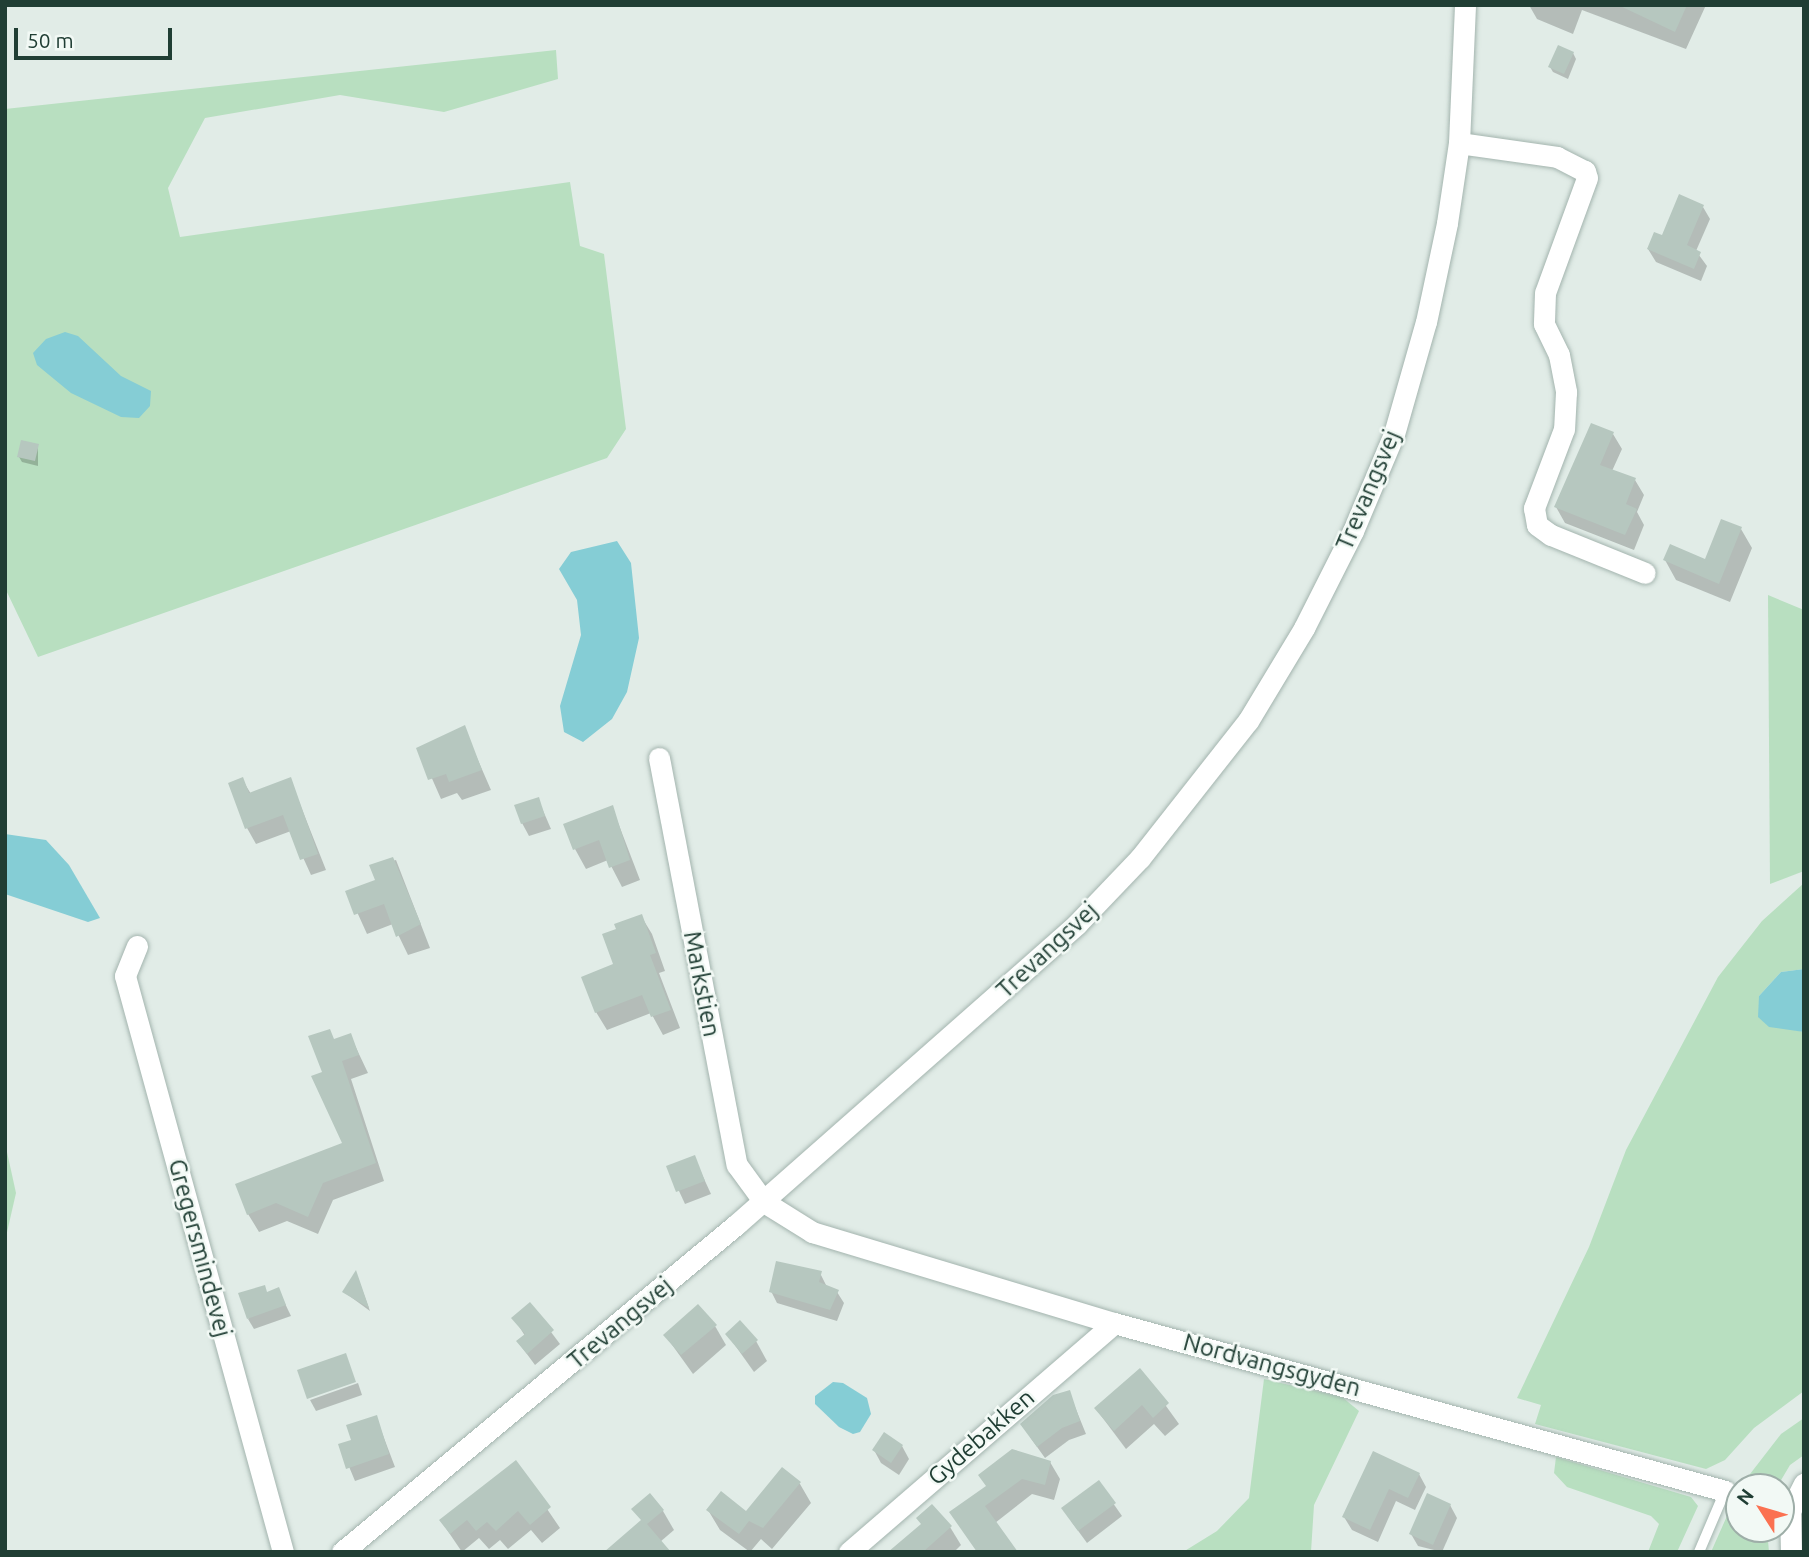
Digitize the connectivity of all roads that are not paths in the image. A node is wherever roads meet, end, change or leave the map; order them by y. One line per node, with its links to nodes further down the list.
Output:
1 (1465, 5): 2 (street, Trevangsvej)
2 (1459, 143): 3 (street); 6 (street, Trevangsvej)
3 (1645, 573)
4 (660, 758): 6 (street, Markstien)
5 (137, 946): 10 (street, Gregersmindevej)
6 (764, 1202): 7 (street, Nordvangsgyden); 11 (street, Trevangsvej)
7 (1114, 1323): 9 (street, Nordvangsgyden); 12 (street, Gydebakken)
8 (1804, 1483): 14 (street)
9 (1725, 1491): 13 (lane, Nordvangsgyden)
10 (284, 1552)
11 (342, 1552)
12 (849, 1552)
13 (1699, 1552)
14 (1791, 1552)

